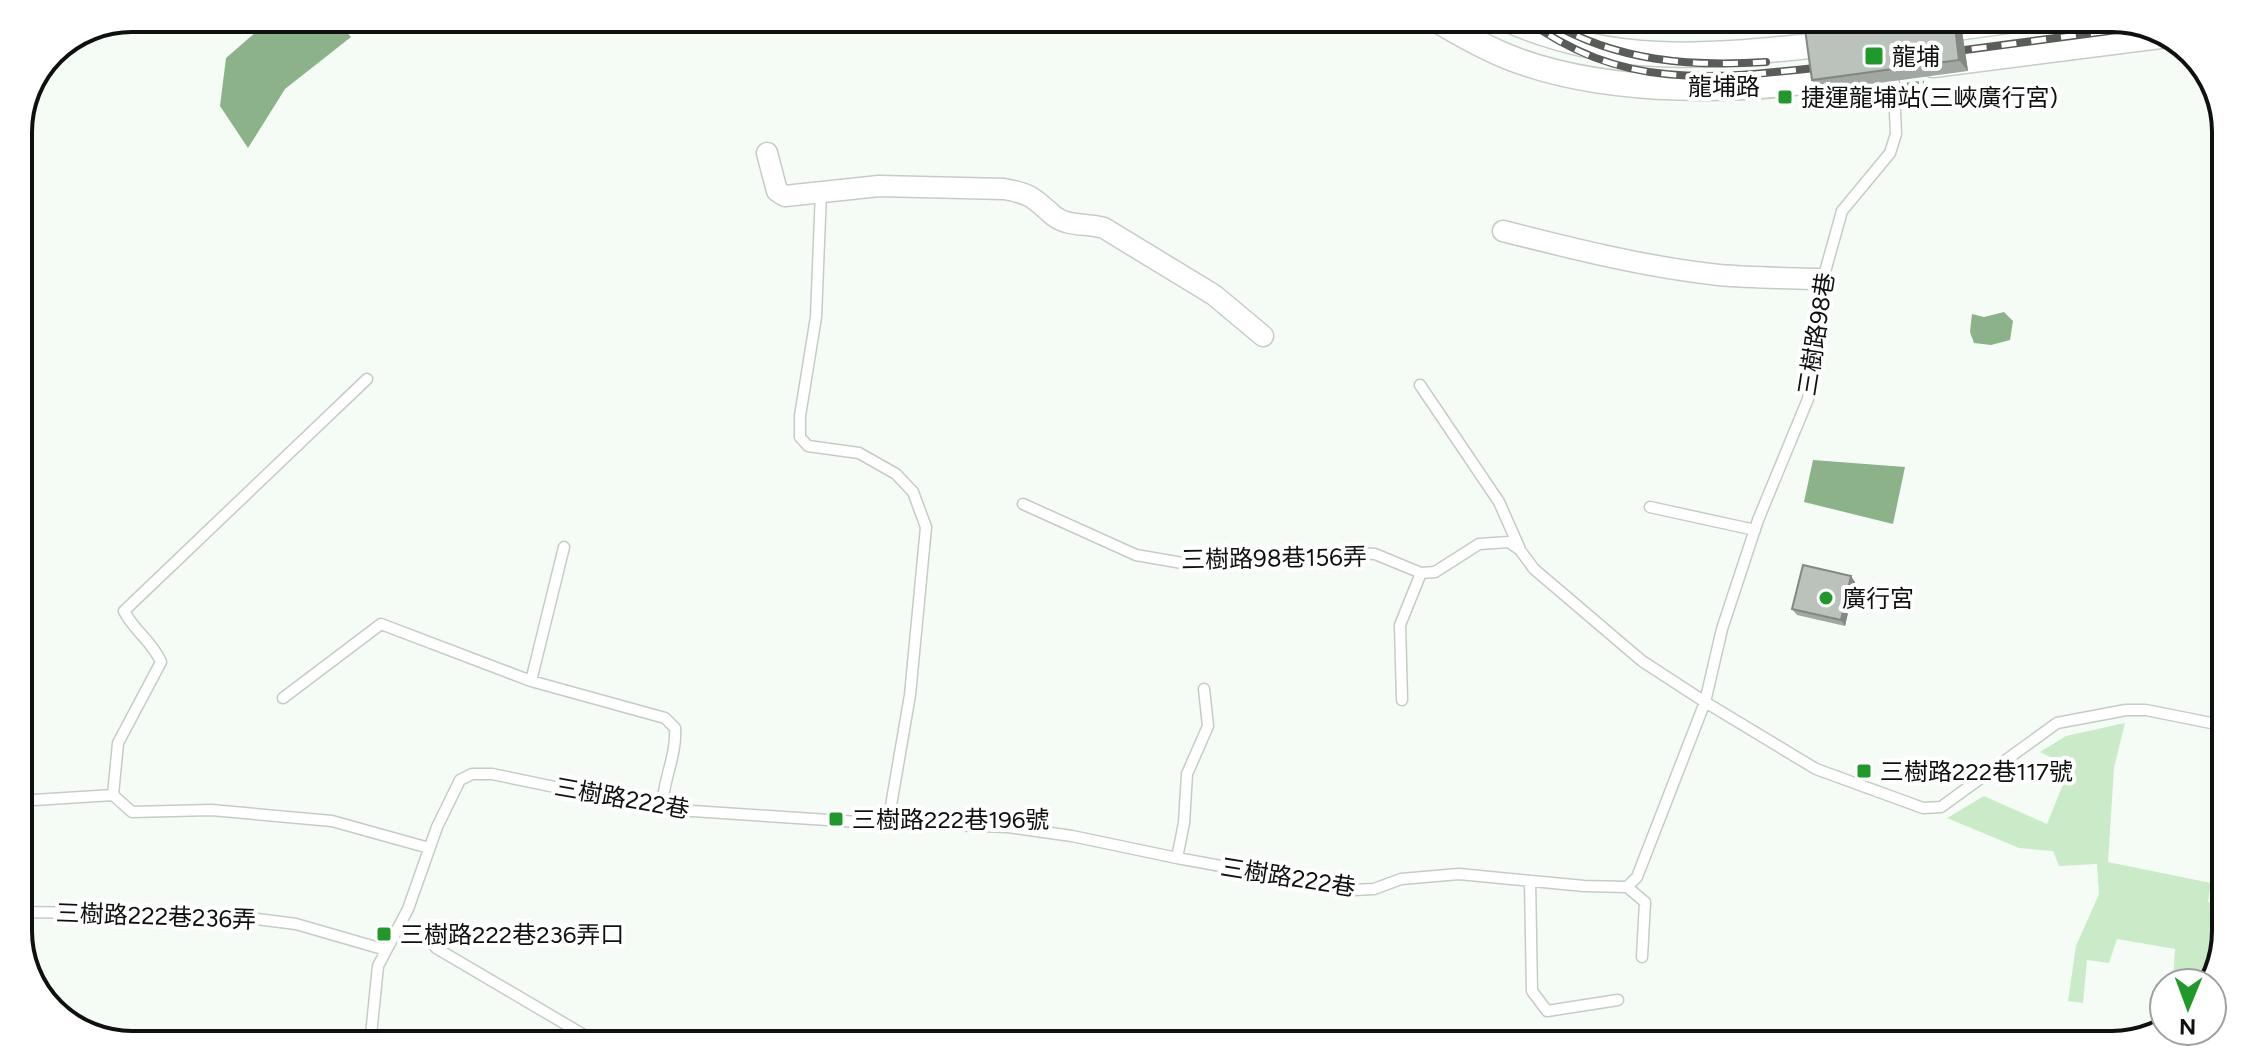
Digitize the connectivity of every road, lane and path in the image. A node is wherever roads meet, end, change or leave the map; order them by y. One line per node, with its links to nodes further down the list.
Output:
1 (1456, 32): 7 (street, 龍埔路)
2 (1534, 32): 6 (street, 龍埔路)
3 (1934, 32): 4 (street)
4 (1907, 36)
5 (2145, 38): 7 (street, 龍埔路)
6 (1861, 41)
7 (1881, 69): 11 (lane, 三樹路98巷)
8 (767, 153): 9 (street)
9 (821, 192): 12 (street); 30 (lane)
10 (1503, 231): 11 (street)
11 (1823, 279): 17 (lane, 三樹路98巷)
12 (1263, 336)
13 (367, 379): 27 (lane)
14 (1420, 385): 19 (lane)
15 (1023, 504): 20 (lane, 三樹路98巷156弄)
16 (1650, 507): 17 (lane)
17 (1755, 530): 25 (lane, 三樹路98巷)
18 (564, 547): 21 (lane)
19 (1520, 550): 20 (lane); 25 (lane)
20 (1421, 573): 24 (lane)
21 (531, 681): 23 (lane); 29 (lane)
22 (1204, 689): 32 (lane)
23 (283, 698)
24 (1402, 700)
25 (1705, 702): 26 (lane); 34 (lane)
26 (2212, 723)
27 (113, 795): 28 (lane); 31 (lane)
28 (32, 800)
29 (662, 809): 30 (lane, 三樹路222巷); 31 (lane, 三樹路222巷)
30 (888, 823): 32 (lane, 三樹路222巷)
31 (429, 848): 37 (lane, 三樹路222巷)
32 (1177, 858): 33 (lane, 三樹路222巷)
33 (1530, 881): 34 (lane, 三樹路222巷); 39 (lane)
34 (1627, 887): 38 (lane)
35 (32, 912): 37 (lane, 三樹路222巷236弄)
36 (436, 948): 41 (lane)
37 (386, 950): 40 (lane, 三樹路222巷)
38 (1642, 957)
39 (1618, 1000)
40 (371, 1031)
41 (577, 1031)

